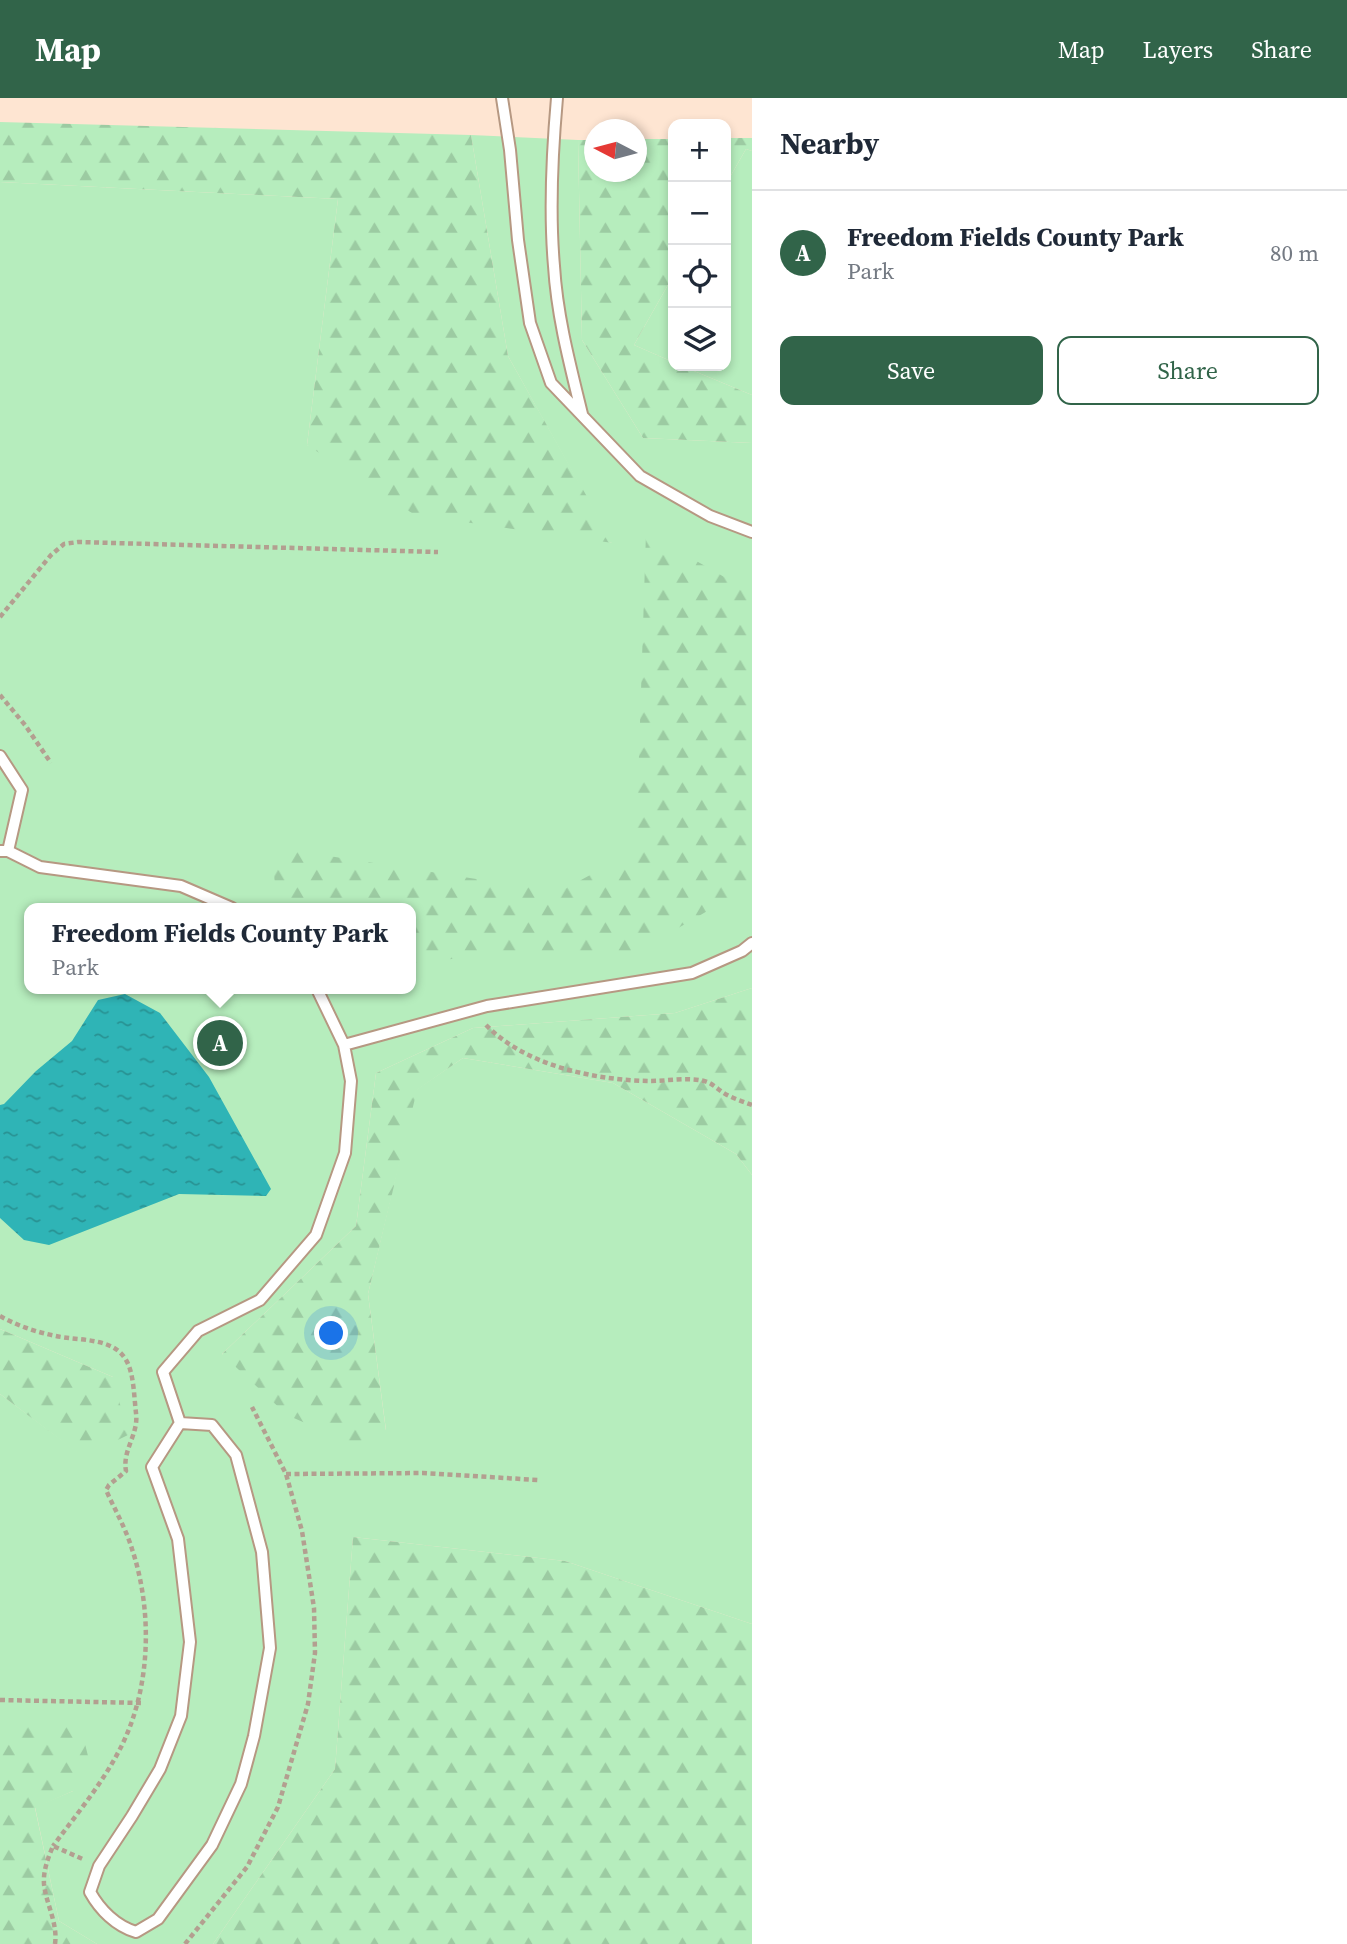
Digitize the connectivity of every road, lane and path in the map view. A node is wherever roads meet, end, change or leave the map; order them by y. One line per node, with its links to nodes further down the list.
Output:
1 (502, 98): 3 (lane)
2 (557, 98): 3 (lane)
3 (583, 417): 4 (lane)
4 (752, 533)
5 (438, 552): 6 (path)
6 (0, 617)
7 (0, 695): 9 (path)
8 (0, 756): 10 (lane)
9 (51, 764)
10 (4, 851): 11 (lane)
11 (220, 903)
12 (752, 943): 14 (lane)
13 (319, 994): 15 (lane)
14 (472, 1010): 15 (lane); 16 (path)
15 (344, 1045): 18 (lane)
16 (752, 1105)
17 (0, 1316): 22 (path)
18 (180, 1423): 24 (lane); 24 (lane)
19 (286, 1474): 20 (path)
20 (538, 1480)
21 (0, 1700): 22 (path)
22 (140, 1702): 23 (path)
23 (53, 1846): 24 (path); 25 (path)
24 (99, 1866)
25 (55, 1944)

